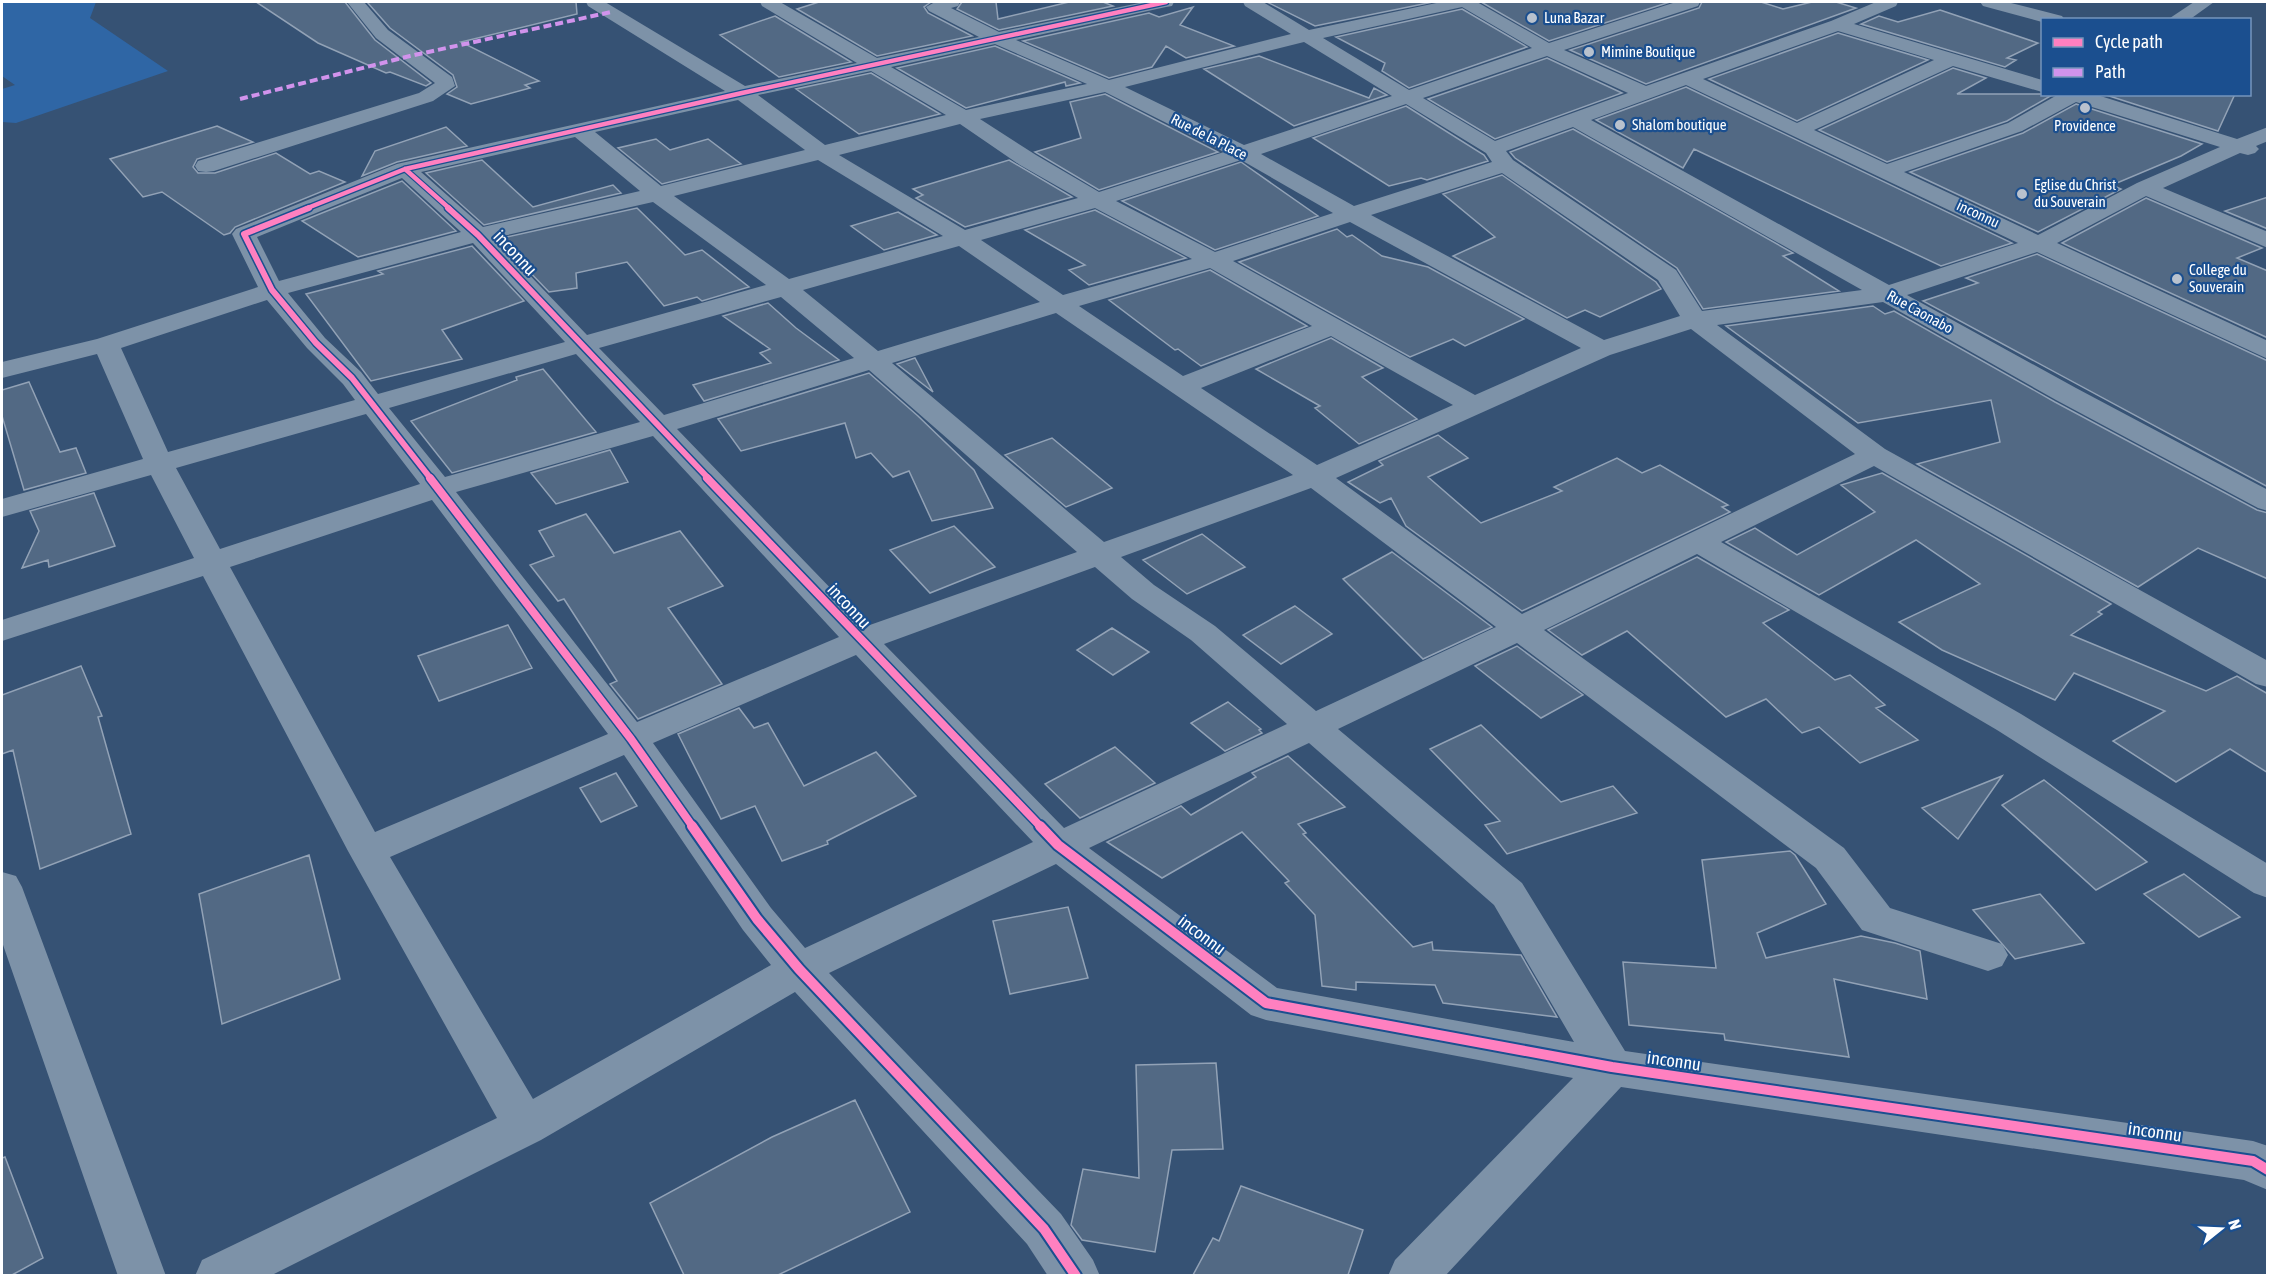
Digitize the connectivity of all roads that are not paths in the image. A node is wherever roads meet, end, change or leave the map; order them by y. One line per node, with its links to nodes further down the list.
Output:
1 (355, 2): 38 (street)
2 (594, 2): 23 (street)
3 (768, 2): 19 (street)
4 (1166, 2): 16 (street)
5 (1251, 2): 15 (street)
6 (1464, 2): 15 (street); 17 (street)
7 (1692, 2): 17 (street)
8 (1890, 2): 14 (street)
9 (1989, 2): 12 (street)
10 (2205, 2): 13 (street)
11 (936, 3): 16 (street, Rue de la Place)
12 (2049, 18)
13 (2179, 18)
14 (1837, 25): 18 (street); 20 (street)
15 (1310, 35): 22 (street); 27 (street)
16 (996, 38): 19 (street); 22 (street, Rue de la Place)
17 (1545, 48): 24 (street); 27 (street)
18 (1952, 59): 21 (street); 31 (street)
19 (873, 64): 23 (street); 28 (street)
20 (1688, 79): 24 (street); 31 (street, inconnu)
21 (2041, 85)
22 (1107, 86): 28 (street); 35 (street, Rue de la Place)
23 (742, 93): 30 (street); 34 (street)
24 (1645, 93): 29 (street)
25 (2070, 96): 40 (street)
26 (2075, 96): 33 (street)
27 (1410, 98): 35 (street); 36 (street)
28 (963, 117): 34 (street); 43 (street)
29 (1574, 119): 36 (street); 52 (street, Rue Caonabo)
30 (581, 130): 39 (street); 42 (street)
31 (1798, 130): 40 (street, inconnu)
32 (2268, 133): 33 (street)
33 (2239, 146): 37 (street); 41 (street)
34 (820, 152): 42 (street); 46 (street)
35 (1245, 154): 43 (street); 44 (street, Rue de la Place)
36 (1499, 157): 44 (street); 54 (street)
37 (2268, 157)
38 (206, 166)
39 (405, 169): 45 (street, inconnu); 51 (street)
40 (1887, 171): 48 (street, inconnu)
41 (2145, 188): 47 (street); 48 (street)
42 (657, 194): 45 (street); 50 (street)
43 (1097, 200): 46 (street); 49 (street)
44 (1352, 214): 49 (street); 58 (street, Rue de la Place)
45 (478, 235): 51 (street); 57 (street, inconnu)
46 (962, 238): 50 (street); 53 (street)
47 (2268, 241)
48 (2040, 243): 52 (street); 59 (street, inconnu)
49 (1213, 260): 53 (street); 55 (street)
50 (785, 288): 57 (street); 60 (street)
51 (272, 290): 56 (street); 63 (street)
52 (1887, 294): 54 (street); 70 (street, Rue Caonabo)
53 (1059, 304): 60 (street); 62 (street)
54 (1695, 320): 58 (street); 66 (street)
55 (1332, 327): 62 (street); 64 (street)
56 (106, 344): 61 (street); 67 (street)
57 (580, 345): 63 (street); 65 (street, inconnu)
58 (1601, 349): 64 (street)
59 (2268, 351)
60 (874, 361): 65 (street); 73 (street)
61 (2, 370)
62 (1180, 386): 68 (street)
63 (372, 404): 67 (street); 69 (street)
64 (1472, 405): 68 (street)
65 (658, 426): 69 (street); 77 (street, inconnu)
66 (1875, 455): 72 (street); 78 (street)
67 (159, 464): 71 (street); 74 (street)
68 (1315, 477): 73 (street); 75 (street)
69 (438, 488): 74 (street); 80 (street)
70 (2268, 502)
71 (2, 508)
72 (1697, 541): 75 (street); 83 (street)
73 (1100, 555): 77 (street); 79 (street)
74 (213, 563): 76 (street); 82 (street)
75 (1521, 628): 79 (street); 85 (street)
76 (2, 631)
77 (861, 640): 80 (street); 81 (street, inconnu)
78 (2268, 676)
79 (1311, 726): 81 (street); 87 (street)
80 (631, 739): 82 (street); 86 (street)
81 (1059, 844): 86 (street); 87 (street, inconnu)
82 (367, 851): 88 (street)
83 (2268, 883)
84 (2, 887): 90 (street)
85 (1988, 955)
86 (800, 969): 88 (street); 92 (street)
87 (1612, 1067): 89 (street, inconnu); 93 (street)
88 (525, 1126): 91 (street)
89 (2268, 1170)
90 (142, 1275)
91 (219, 1275)
92 (1076, 1275)
93 (1412, 1275)

